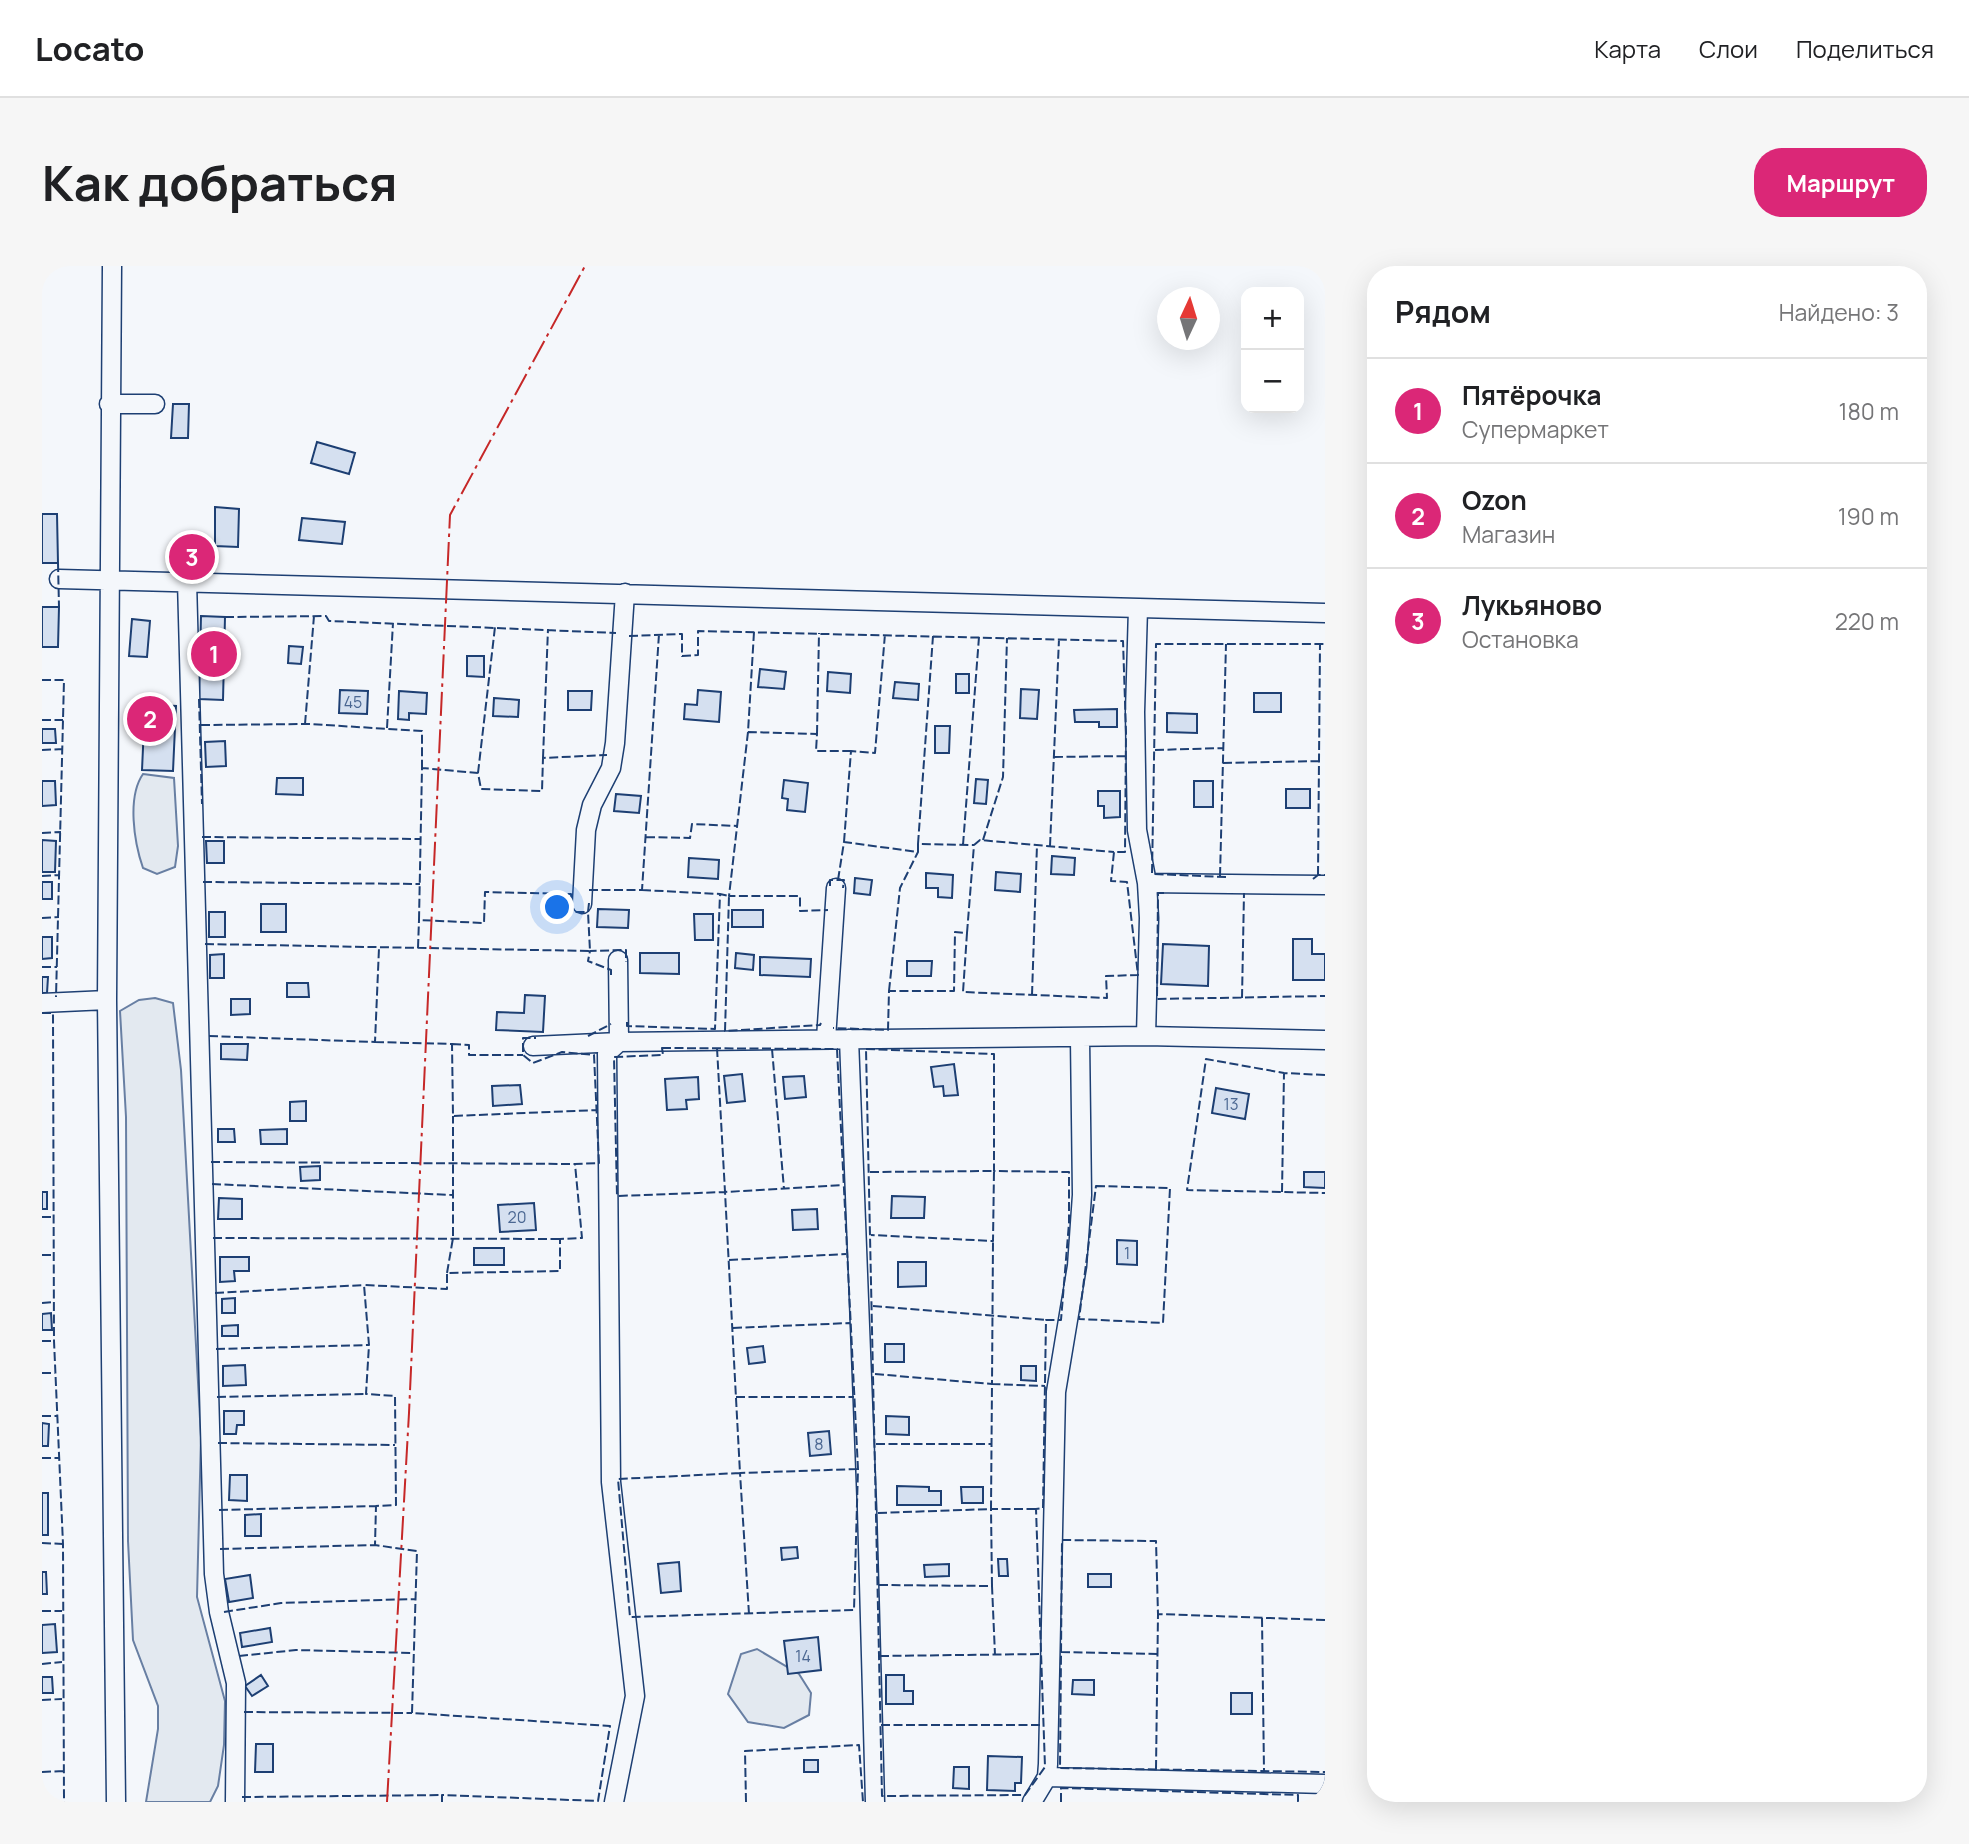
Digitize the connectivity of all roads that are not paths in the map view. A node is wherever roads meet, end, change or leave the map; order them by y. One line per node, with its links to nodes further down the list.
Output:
1 (112, 266): 2 (street)
2 (109, 404): 3 (street); 5 (street)
3 (155, 404)
4 (59, 579): 5 (street)
5 (110, 579): 6 (street); 15 (street)
6 (187, 581): 7 (street); 27 (street)
7 (625, 593): 8 (street); 13 (street)
8 (1138, 608): 9 (street); 10 (street)
9 (1325, 613)
10 (1147, 883): 11 (street); 17 (street)
11 (1325, 885)
12 (836, 888): 18 (street)
13 (582, 904)
14 (618, 960): 22 (street)
15 (107, 1000): 16 (street); 26 (street)
16 (42, 1003)
17 (1146, 1036): 20 (street); 21 (street)
18 (825, 1039): 19 (street); 22 (street)
19 (849, 1039): 20 (street); 29 (street)
20 (1080, 1039): 24 (street)
21 (1325, 1040)
22 (619, 1042): 23 (street); 28 (street)
23 (533, 1046)
24 (1046, 1777): 25 (street); 30 (street)
25 (1325, 1784)
26 (116, 1802)
27 (235, 1802)
28 (614, 1802)
29 (874, 1802)
30 (1032, 1802)

